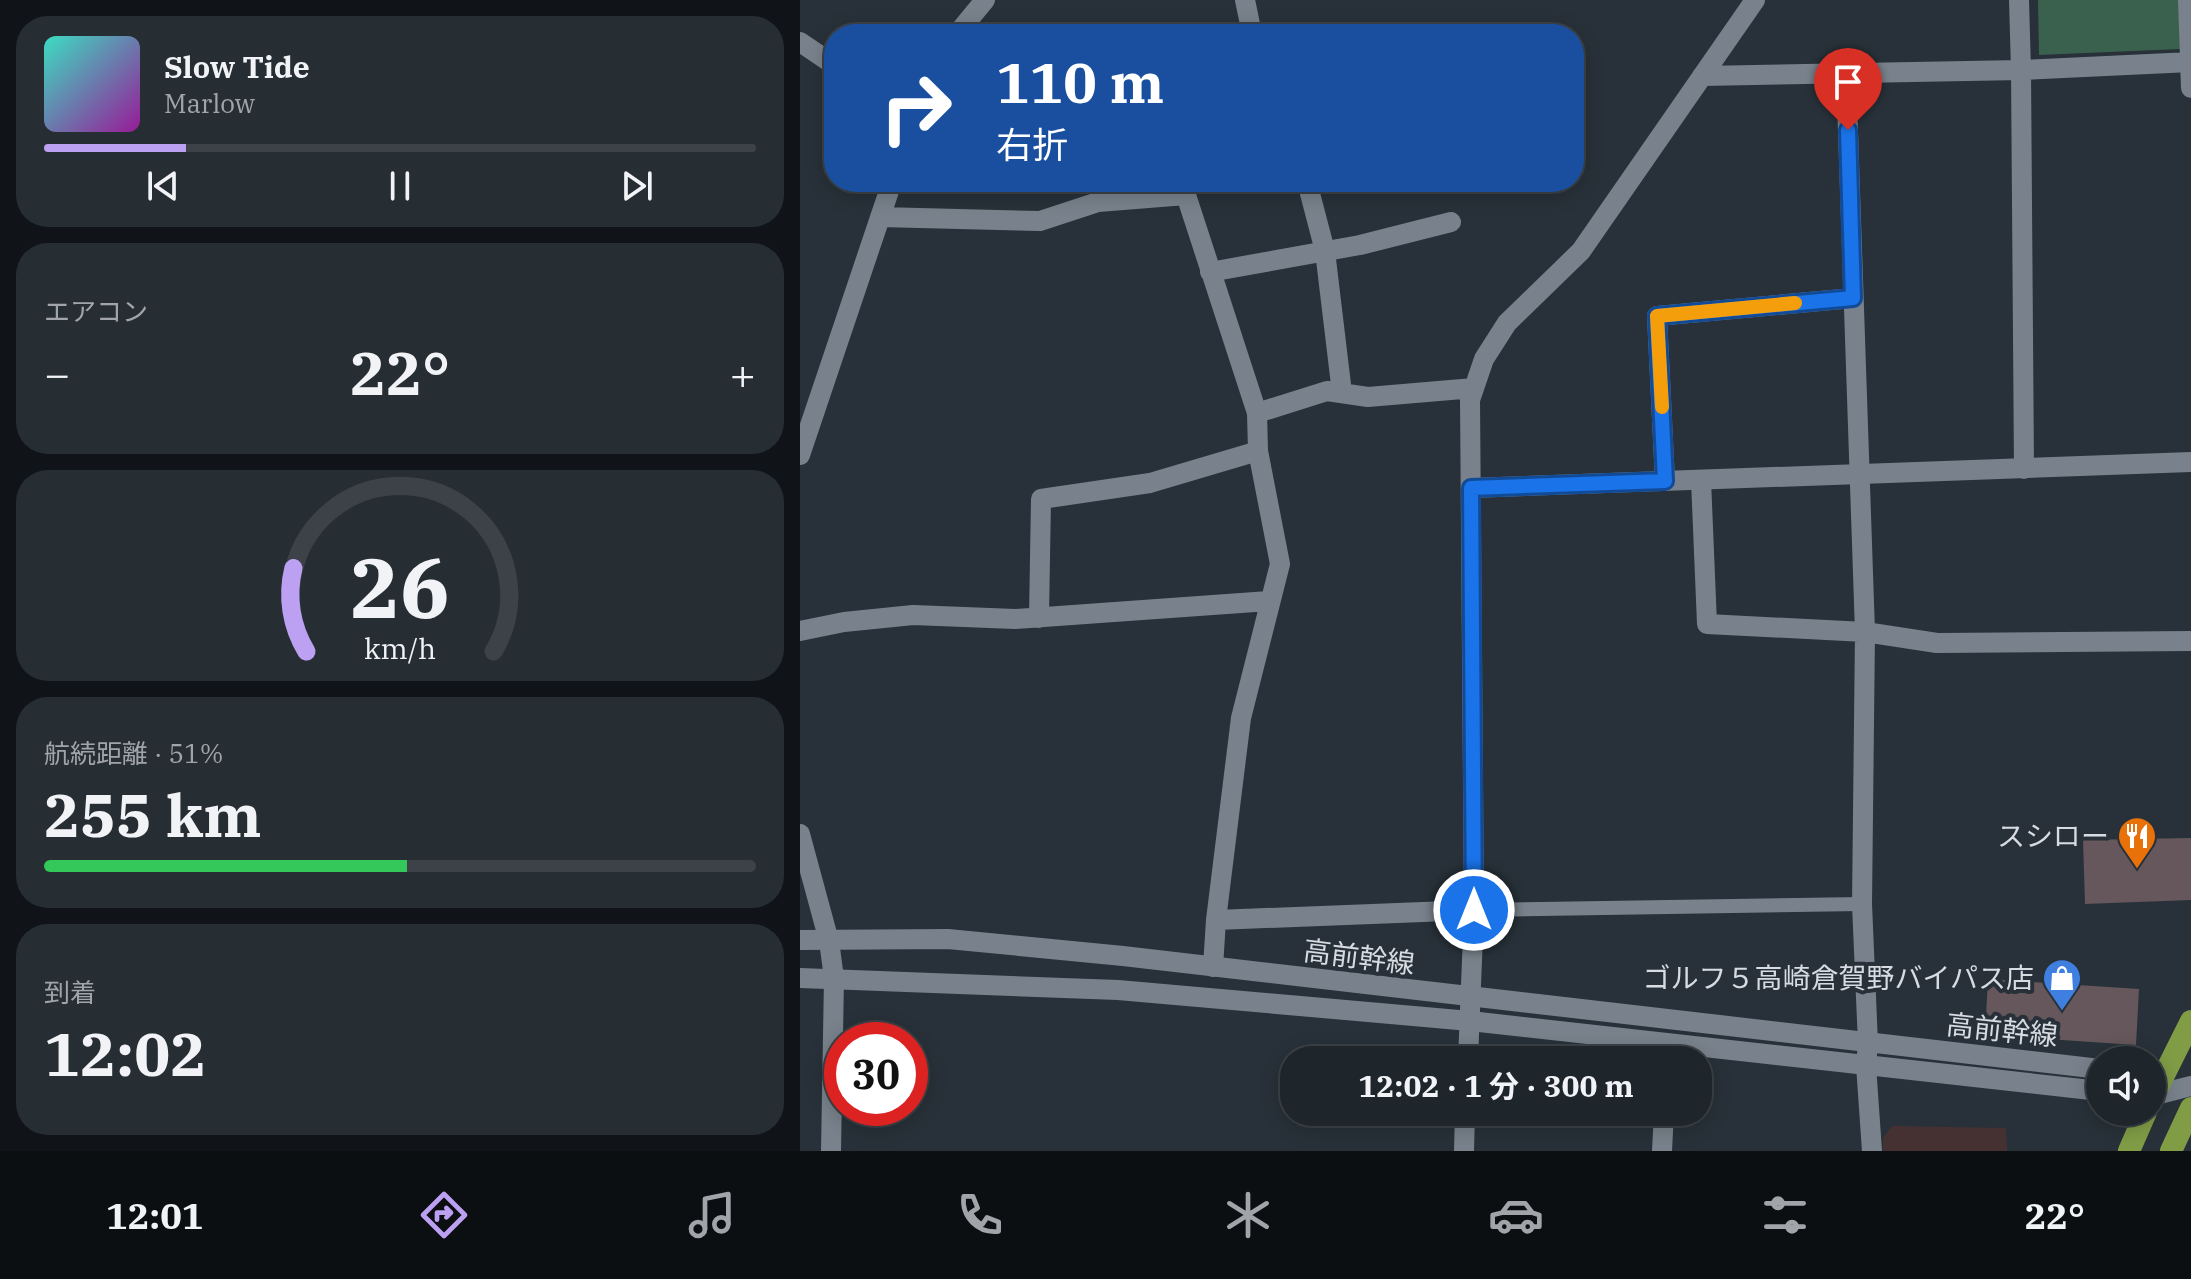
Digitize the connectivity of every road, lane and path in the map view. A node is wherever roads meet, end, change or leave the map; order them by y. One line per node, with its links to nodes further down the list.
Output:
1 (985, 0): 6 (street)
2 (1245, 0): 7 (street)
3 (1755, 0): 13 (street)
4 (2019, 0): 11 (street)
5 (2188, 0): 10 (street)
6 (965, 24)
7 (1250, 24)
8 (800, 42): 9 (street)
9 (824, 58)
10 (2190, 62): 11 (street); 14 (street)
11 (2021, 70): 12 (street); 28 (street)
12 (1846, 73): 13 (street); 21 (street)
13 (1702, 76): 22 (street)
14 (2191, 88)
15 (889, 192): 17 (street)
16 (1310, 192): 19 (street)
17 (880, 217): 20 (street); 26 (street)
18 (1451, 222): 19 (street)
19 (1325, 251): 20 (street); 23 (street)
20 (1210, 272): 24 (street)
21 (1853, 298): 29 (street); 31 (street)
22 (1474, 388): 23 (street); 32 (street)
23 (1342, 393): 24 (street)
24 (1257, 413): 25 (street)
25 (1258, 451): 33 (street); 34 (street)
26 (800, 455)
27 (2191, 462): 28 (street)
28 (2024, 469): 29 (street)
29 (1858, 475): 30 (street); 36 (street)
30 (1701, 480): 31 (street); 36 (street)
31 (1665, 481): 32 (street)
32 (1471, 488): 40 (street)
33 (1269, 601): 34 (street); 41 (street)
34 (1039, 618): 35 (street)
35 (800, 631)
36 (1865, 632): 37 (street); 39 (street)
37 (2191, 641)
38 (800, 834): 43 (street)
39 (1862, 904): 40 (lane); 53 (street)
40 (1474, 910): 41 (street); 47 (street)
41 (1216, 920): 44 (street)
42 (800, 940): 43 (street, 高前幹線)
43 (829, 941): 44 (street, 高前幹線); 46 (street)
44 (1213, 967): 47 (street, 高前幹線)
45 (800, 978): 46 (street, 高前幹線)
46 (834, 978): 48 (street, 高前幹線); 63 (street)
47 (1470, 998): 48 (street); 53 (street, 高前幹線)
48 (1470, 1021): 50 (street); 51 (street, 高前幹線)
49 (2191, 1021): 55 (highway)
50 (1469, 1046)
51 (1634, 1046)
52 (1712, 1052): 53 (street, 高前幹線)
53 (1867, 1054): 54 (street, 高前幹線); 57 (street, 高前幹線); 66 (street)
54 (2086, 1068)
55 (2166, 1068)
56 (2191, 1084): 58 (street)
57 (2086, 1089)
58 (2166, 1090)
59 (2191, 1108): 68 (highway)
60 (1465, 1126): 64 (street)
61 (1663, 1126): 65 (street)
62 (2139, 1126): 67 (highway)
63 (831, 1151)
64 (1464, 1151)
65 (1662, 1151)
66 (1872, 1151)
67 (2129, 1151)
68 (2171, 1151)

